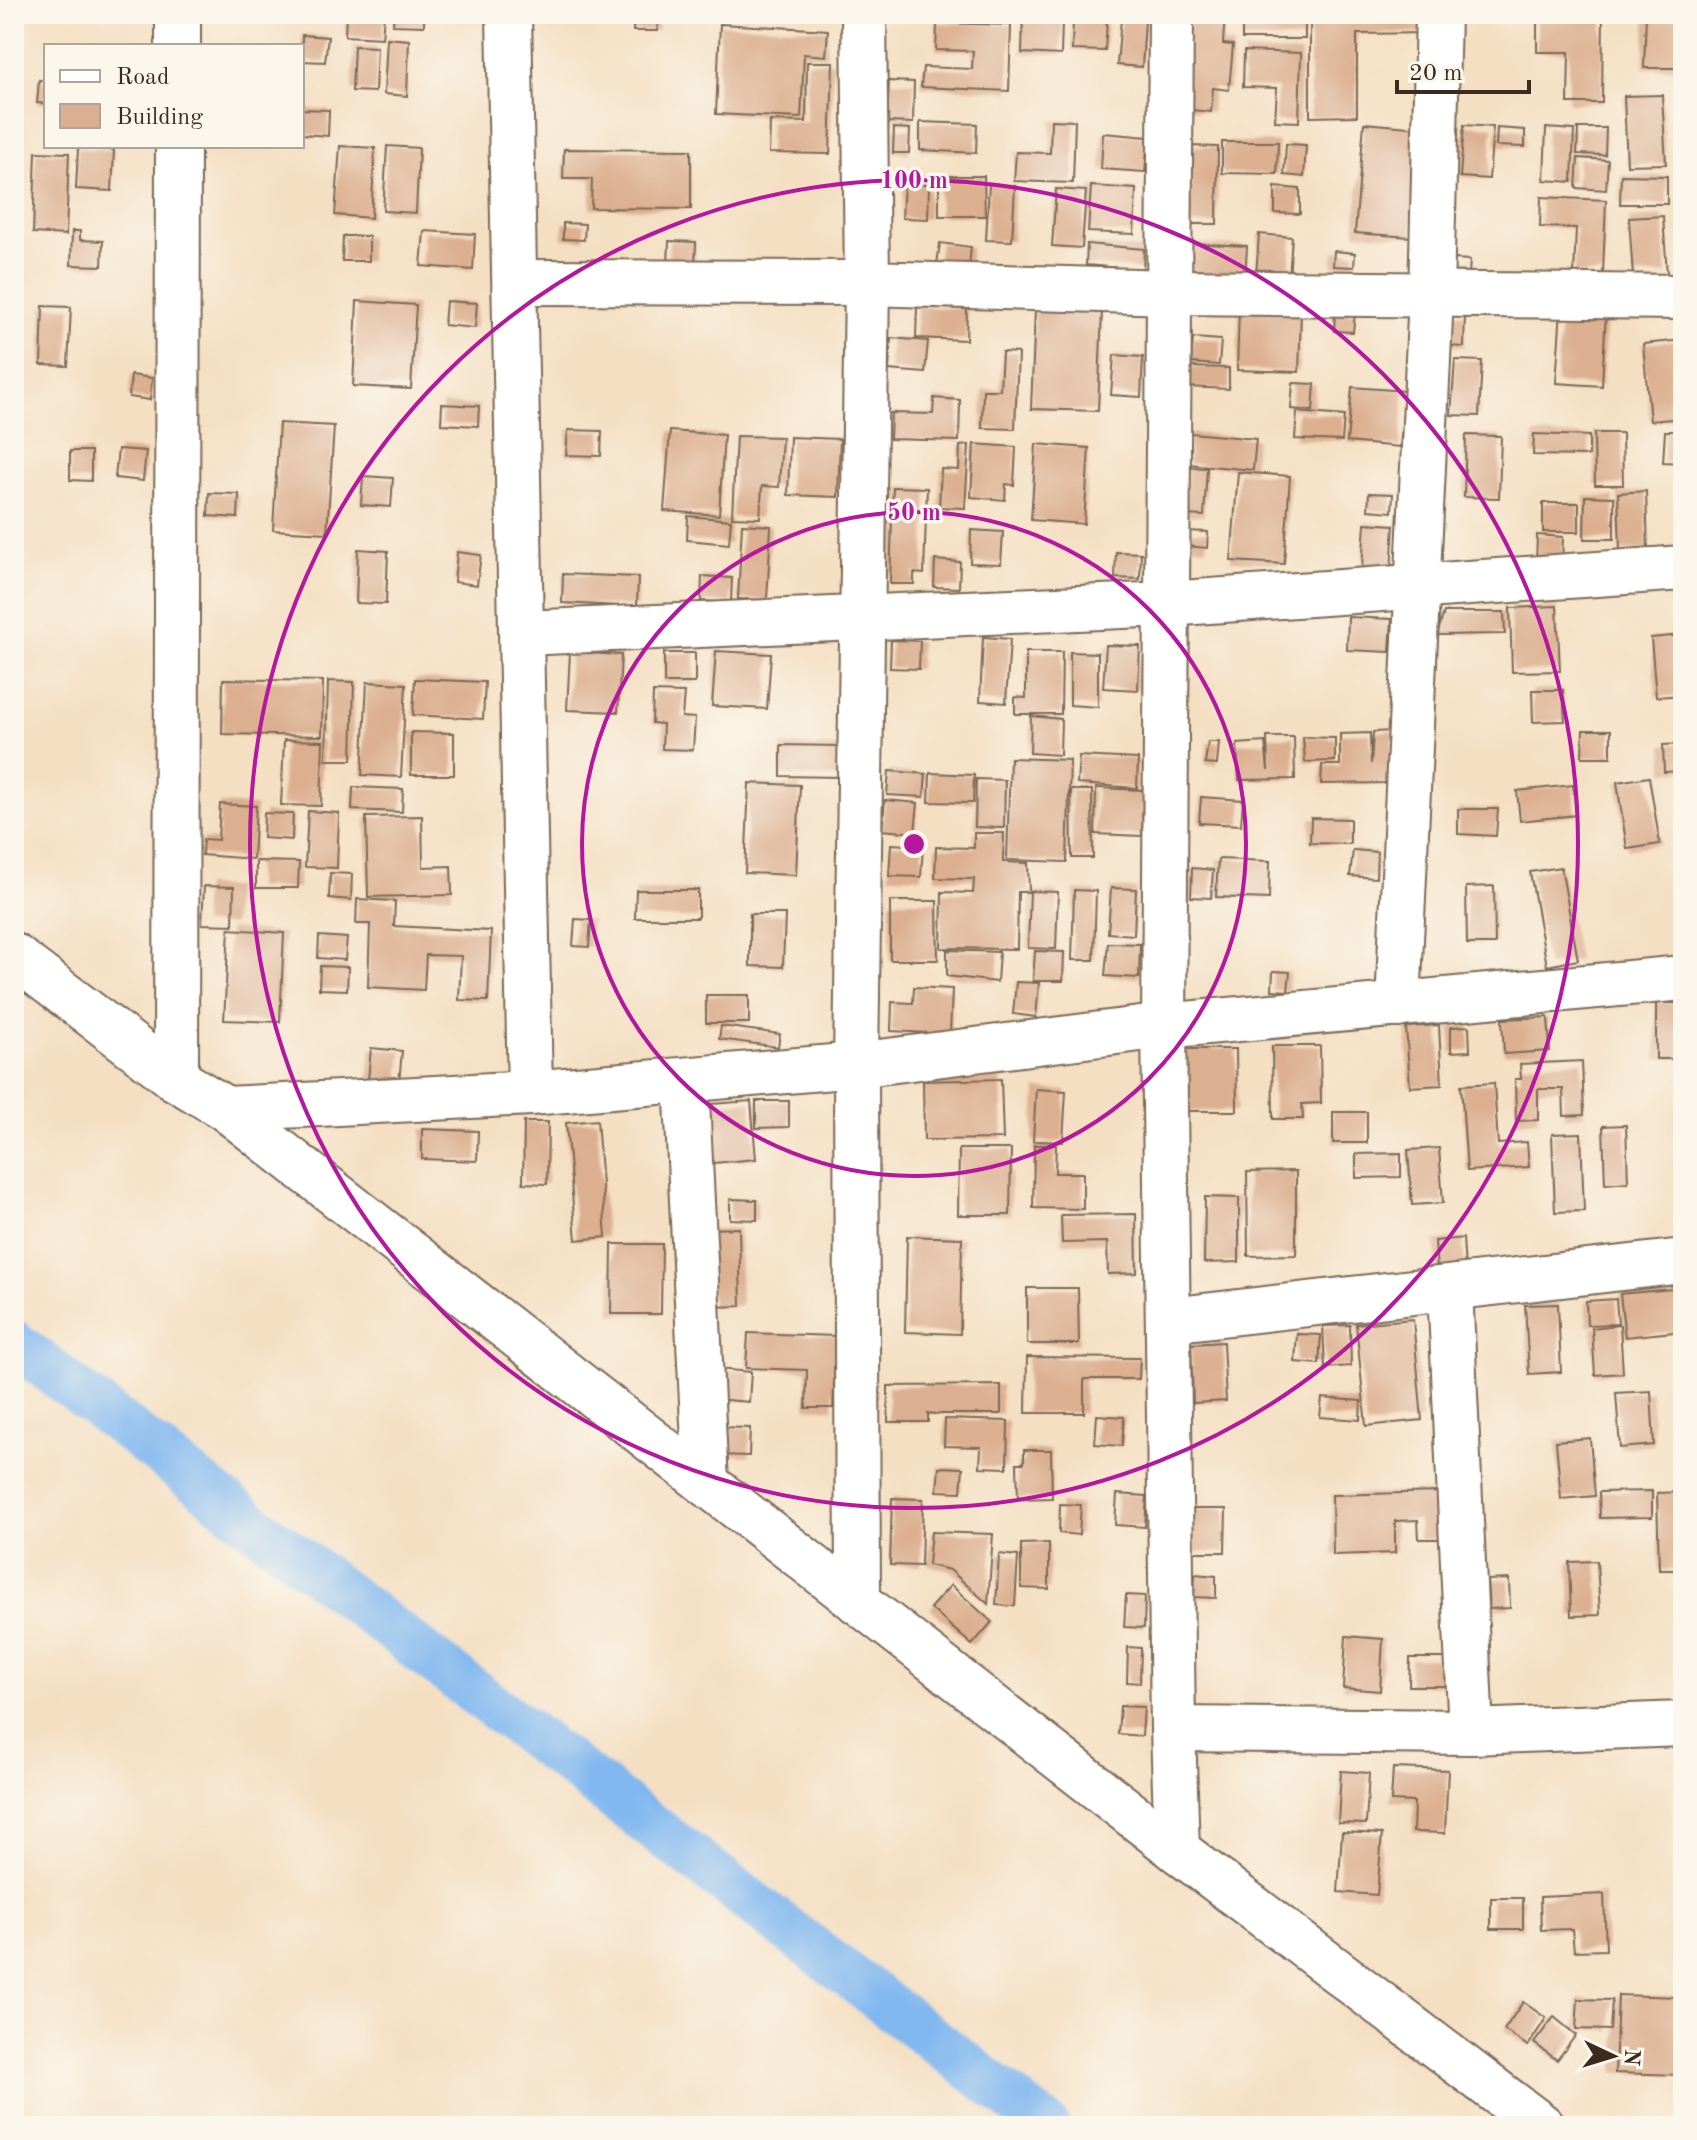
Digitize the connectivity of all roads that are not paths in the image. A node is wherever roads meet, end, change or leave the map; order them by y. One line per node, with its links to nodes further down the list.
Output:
1 (178, 14): 6 (street)
2 (509, 14): 8 (street)
3 (864, 14): 9 (street)
4 (1171, 14): 10 (street)
5 (1438, 14): 11 (street)
6 (178, 44)
7 (178, 148): 23 (street)
8 (515, 282): 9 (street); 17 (street)
9 (867, 283): 10 (street); 16 (street)
10 (1171, 292): 11 (street); 15 (street)
11 (1431, 295): 12 (street); 14 (street)
12 (1683, 297)
13 (1683, 568): 14 (street)
14 (1417, 588): 15 (street); 20 (street)
15 (1167, 604): 16 (street); 21 (street)
16 (864, 618): 17 (street); 22 (street)
17 (523, 633): 25 (street)
18 (14, 956): 23 (street)
19 (1683, 978): 20 (street)
20 (1398, 1005): 21 (street)
21 (1164, 1026): 22 (street); 29 (street)
22 (856, 1065): 24 (street); 31 (street)
23 (176, 1079): 26 (street)
24 (686, 1080): 25 (street); 30 (street)
25 (530, 1093): 26 (street)
26 (226, 1109): 30 (street)
27 (1683, 1261): 28 (street)
28 (1450, 1289): 29 (street); 34 (street)
29 (1169, 1320): 33 (street)
30 (706, 1483): 31 (street)
31 (858, 1602): 35 (street)
32 (1683, 1724): 34 (street)
33 (1173, 1729): 34 (street); 35 (street)
34 (1471, 1732)
35 (1177, 1850): 36 (street)
36 (1542, 2126)

